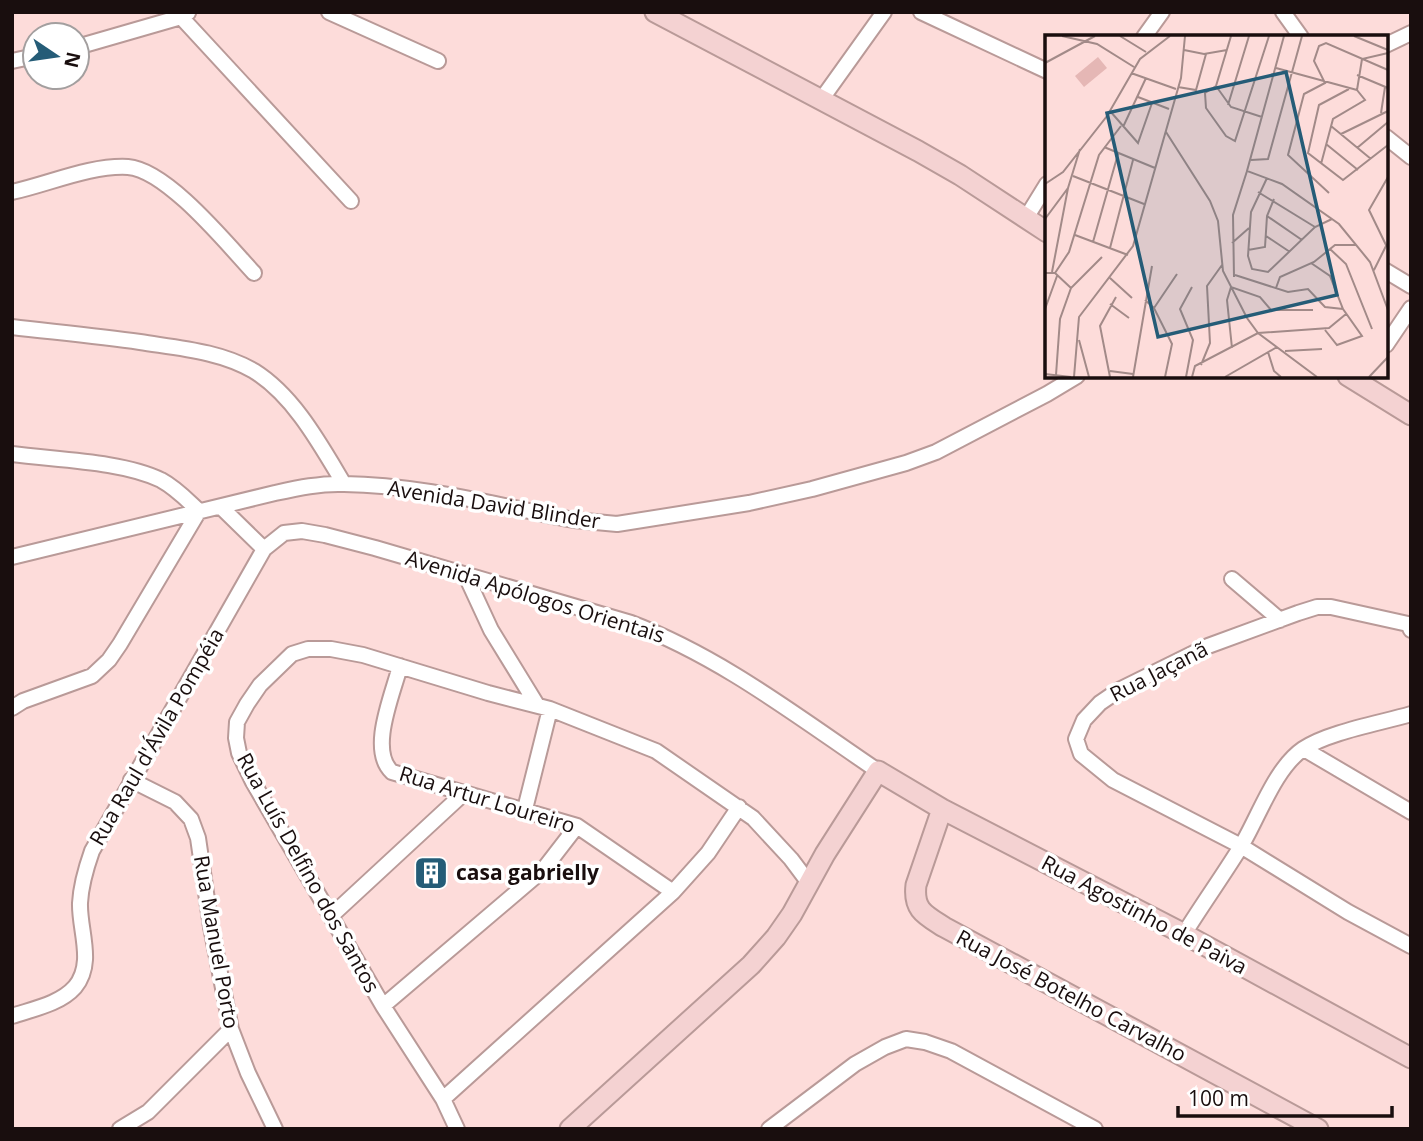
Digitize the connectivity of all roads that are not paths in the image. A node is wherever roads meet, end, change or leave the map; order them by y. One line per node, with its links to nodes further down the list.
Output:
1 (329, 12): 13 (street)
2 (655, 12): 15 (main road)
3 (884, 12): 15 (street)
4 (921, 12): 14 (street)
5 (1283, 12): 10 (street)
6 (1160, 13): 9 (street)
7 (185, 15): 11 (street); 20 (street)
8 (1411, 33): 12 (street)
9 (1145, 35)
10 (1300, 35)
11 (91, 43)
12 (1388, 44)
13 (438, 61)
14 (1045, 70)
15 (821, 100): 21 (main road)
16 (1388, 139): 17 (street)
17 (1411, 157)
18 (1045, 187): 21 (street)
19 (12, 192): 24 (street)
20 (351, 201)
21 (1026, 218): 22 (main road)
22 (1045, 231)
23 (1388, 272): 25 (street)
24 (254, 273)
25 (1411, 286)
26 (1411, 308): 28 (street)
27 (12, 327): 33 (street)
28 (1388, 342)
29 (1074, 378): 33 (street, Avenida David Blinder)
30 (1358, 378): 31 (main road)
31 (1411, 415)
32 (12, 454): 35 (street)
33 (344, 484): 34 (street, Avenida David Blinder)
34 (222, 508): 35 (street, Avenida David Blinder); 36 (street)
35 (199, 511): 37 (street, Avenida David Blinder); 44 (street)
36 (264, 550): 38 (street, Avenida Apólogos Orientais); 48 (street, Rua Raul d'Ávila Pompéia)
37 (12, 557)
38 (466, 576): 43 (street); 47 (street, Avenida Apólogos Orientais)
39 (1232, 579): 40 (street)
40 (1280, 620): 41 (street, Rua Jaçanã); 55 (street, Rua Jaçanã)
41 (1410, 625)
42 (400, 666): 43 (street, Rua Luís Delfino dos Santos); 49 (street, Rua Artur Loureiro); 58 (street, Rua Luís Delfino dos Santos)
43 (543, 707): 50 (street, Rua Luís Delfino dos Santos); 52 (street)
44 (12, 708)
45 (1411, 715): 46 (street)
46 (1304, 749): 53 (street); 55 (street)
47 (878, 771): 51 (main road, Rua Agostinho de Paiva); 56 (main road)
48 (131, 780): 62 (street, Rua Raul d'Ávila Pompéia); 63 (street, Rua Manuel Porto)
49 (464, 793): 52 (street, Rua Artur Loureiro); 58 (street)
50 (739, 807): 56 (street, Rua Luís Delfino dos Santos); 57 (street)
51 (942, 809): 59 (main road, Rua Agostinho de Paiva); 72 (main road, Rua José Botelho Carvalho)
52 (525, 810): 54 (street, Rua Artur Loureiro)
53 (1411, 812)
54 (577, 826): 57 (street, Rua Artur Loureiro); 61 (street)
55 (1238, 852): 59 (street); 60 (street, Rua Jaçanã)
56 (809, 883): 69 (main road)
57 (673, 892): 65 (street)
58 (331, 916): 61 (street, Rua Luís Delfino dos Santos)
59 (1184, 934): 64 (main road, Rua Agostinho de Paiva)
60 (1411, 946)
61 (383, 1006): 65 (street, Rua Luís Delfino dos Santos)
62 (12, 1016)
63 (231, 1029): 66 (street); 67 (street, Rua Manuel Porto)
64 (1411, 1058)
65 (443, 1099): 68 (street, Rua Luís Delfino dos Santos)
66 (120, 1129)
67 (275, 1129)
68 (457, 1129)
69 (570, 1129)
70 (769, 1129): 71 (street)
71 (1095, 1129)
72 (1318, 1129)

